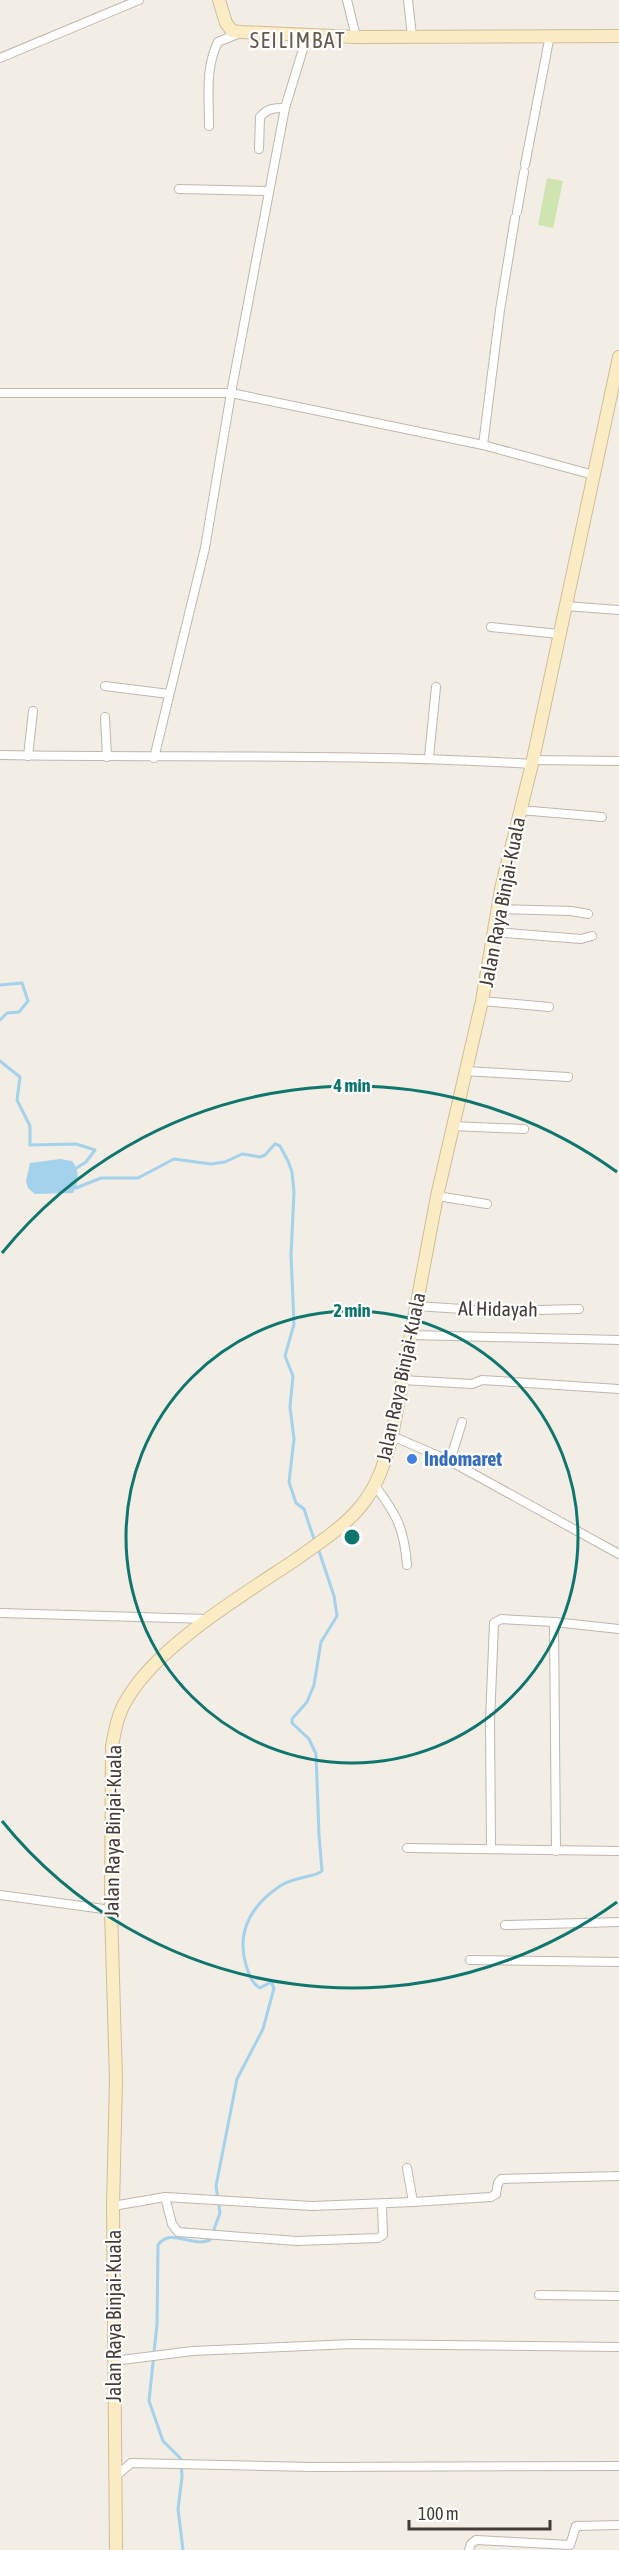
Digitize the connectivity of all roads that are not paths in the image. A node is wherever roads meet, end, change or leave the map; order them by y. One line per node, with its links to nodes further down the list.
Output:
1 (139, 0): 11 (street)
2 (219, 0): 5 (main road)
3 (347, 0): 7 (street)
4 (408, 0): 8 (street)
5 (240, 32): 6 (main road); 13 (street)
6 (307, 36): 7 (main road); 12 (street)
7 (356, 36): 8 (main road)
8 (412, 36): 9 (main road)
9 (550, 36): 10 (main road); 20 (street)
10 (619, 36)
11 (0, 58)
12 (285, 108): 14 (street); 16 (street)
13 (209, 126)
14 (259, 149)
15 (179, 189): 16 (street)
16 (268, 191): 19 (street)
17 (619, 357): 21 (main road, Jalan Raya Binjai-Kuala)
18 (0, 393): 19 (street)
19 (231, 393): 20 (street); 28 (street)
20 (483, 445): 21 (street)
21 (594, 475): 22 (main road, Jalan Raya Binjai-Kuala)
22 (565, 606): 23 (street); 25 (main road, Jalan Raya Binjai-Kuala)
23 (619, 610)
24 (491, 627): 25 (street)
25 (559, 634): 37 (main road, Jalan Raya Binjai-Kuala)
26 (105, 686): 28 (street)
27 (436, 687): 33 (street)
28 (169, 694): 35 (street)
29 (33, 711): 32 (street)
30 (105, 717): 34 (street)
31 (0, 755): 32 (street)
32 (28, 756): 34 (street)
33 (429, 757): 35 (street); 37 (street)
34 (107, 758): 35 (street)
35 (154, 758)
36 (619, 761): 37 (street)
37 (533, 762): 38 (main road, Jalan Raya Binjai-Kuala)
38 (520, 810): 39 (street); 40 (main road, Jalan Raya Binjai-Kuala)
39 (602, 817)
40 (498, 909): 41 (street); 42 (main road, Jalan Raya Binjai-Kuala)
41 (588, 914)
42 (494, 932): 43 (street); 44 (main road, Jalan Raya Binjai-Kuala)
43 (592, 936)
44 (482, 1001): 45 (street); 46 (main road, Jalan Raya Binjai-Kuala)
45 (549, 1006)
46 (465, 1071): 47 (street); 48 (main road, Jalan Raya Binjai-Kuala)
47 (568, 1077)
48 (452, 1126): 49 (street); 50 (main road, Jalan Raya Binjai-Kuala)
49 (524, 1129)
50 (436, 1196): 51 (street); 52 (main road, Jalan Raya Binjai-Kuala)
51 (487, 1204)
52 (416, 1306): 53 (street, Al Hidayah); 54 (main road, Jalan Raya Binjai-Kuala)
53 (579, 1309)
54 (411, 1335): 55 (street); 56 (main road, Jalan Raya Binjai-Kuala)
55 (619, 1340)
56 (402, 1380): 57 (street); 59 (main road, Jalan Raya Binjai-Kuala)
57 (619, 1389)
58 (462, 1422): 60 (street)
59 (392, 1436): 60 (street); 61 (main road, Jalan Raya Binjai-Kuala)
60 (450, 1461): 62 (street)
61 (375, 1486): 63 (street); 65 (main road, Jalan Raya Binjai-Kuala)
62 (619, 1554)
63 (407, 1565)
64 (0, 1613): 65 (street)
65 (208, 1619): 73 (main road, Jalan Raya Binjai-Kuala)
66 (554, 1622): 67 (street); 69 (street); 70 (street)
67 (619, 1629)
68 (407, 1848): 69 (street)
69 (490, 1848): 70 (street)
70 (556, 1851): 71 (street)
71 (619, 1851)
72 (0, 1896): 73 (street)
73 (111, 1910): 83 (main road, Jalan Raya Binjai-Kuala)
74 (619, 1922): 75 (street)
75 (505, 1925)
76 (470, 1960): 77 (street)
77 (619, 1962)
78 (407, 2168): 81 (street)
79 (619, 2176): 81 (street)
80 (165, 2197): 82 (street); 82 (street); 83 (street)
81 (412, 2202): 82 (street)
82 (382, 2205)
83 (113, 2206): 87 (main road, Jalan Raya Binjai-Kuala)
84 (539, 2295): 85 (street)
85 (619, 2296)
86 (619, 2347): 87 (street)
87 (114, 2361): 89 (main road, Jalan Raya Binjai-Kuala)
88 (619, 2466): 89 (street)
89 (115, 2477): 91 (main road, Jalan Raya Binjai-Kuala)
90 (619, 2525): 92 (street)
91 (116, 2550)
92 (469, 2550)

